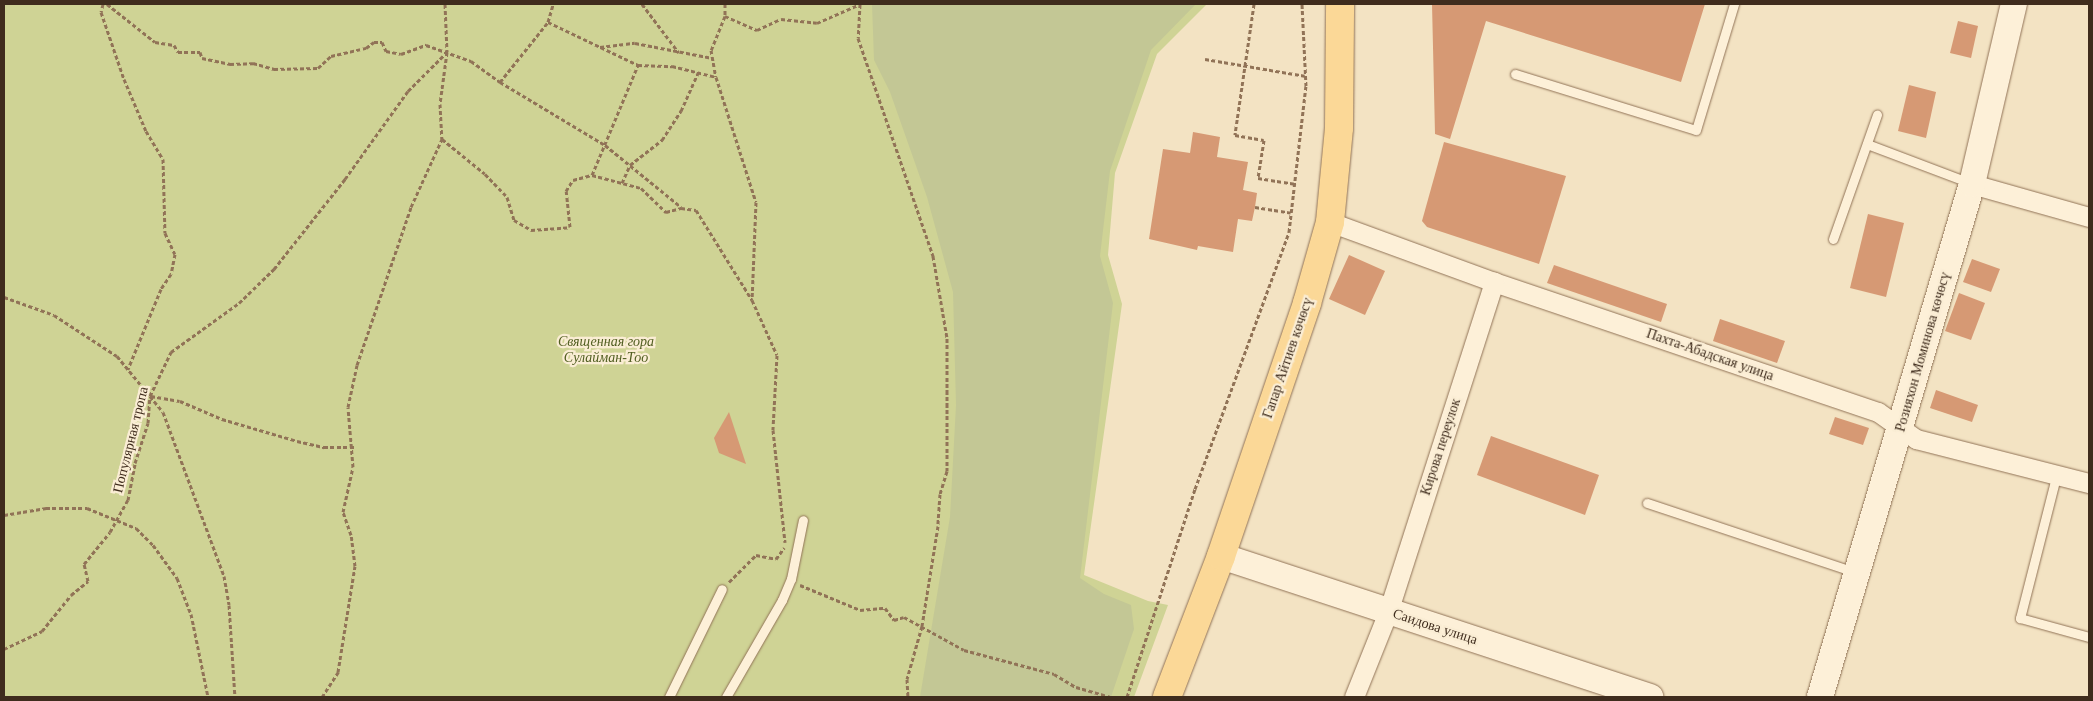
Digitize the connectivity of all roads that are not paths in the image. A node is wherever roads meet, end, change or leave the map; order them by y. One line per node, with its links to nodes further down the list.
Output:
1 (1340, 4): 9 (main road, Гапар Айтиев көчөсү)
2 (1734, 4): 4 (lane)
3 (2014, 4): 7 (street, Розияхон Моминова көчөсү)
4 (1515, 74)
5 (1877, 115): 6 (lane)
6 (1867, 144): 7 (lane); 10 (lane)
7 (1972, 184): 8 (street); 12 (street, Розияхон Моминова көчөсү)
8 (2089, 217)
9 (1330, 222): 11 (street, Пахта-Абадская улица); 17 (main road, Гапар Айтиев көчөсү)
10 (1833, 239)
11 (1494, 282): 12 (street, Пахта-Абадская улица); 20 (street, Кирова переулок)
12 (1900, 428): 13 (street, Пахта-Абадская улица); 18 (street, Розияхон Моминова көчөсү)
13 (2057, 473): 14 (street, Пахта-Абадская улица); 21 (lane)
14 (2089, 483)
15 (1647, 503): 18 (lane)
16 (803, 520): 23 (lane)
17 (1220, 556): 20 (street, Саидова улица); 24 (main road, Гапар Айтиев көчөсү)
18 (1858, 573): 27 (street, Розияхон Моминова көчөсү)
19 (722, 589): 22 (lane)
20 (1388, 612): 25 (street, Кирова переулок); 26 (street, Саидова улица)
21 (2089, 637)
22 (669, 697)
23 (726, 697)
24 (1167, 697)
25 (1354, 697)
26 (1646, 697)
27 (1820, 697)

